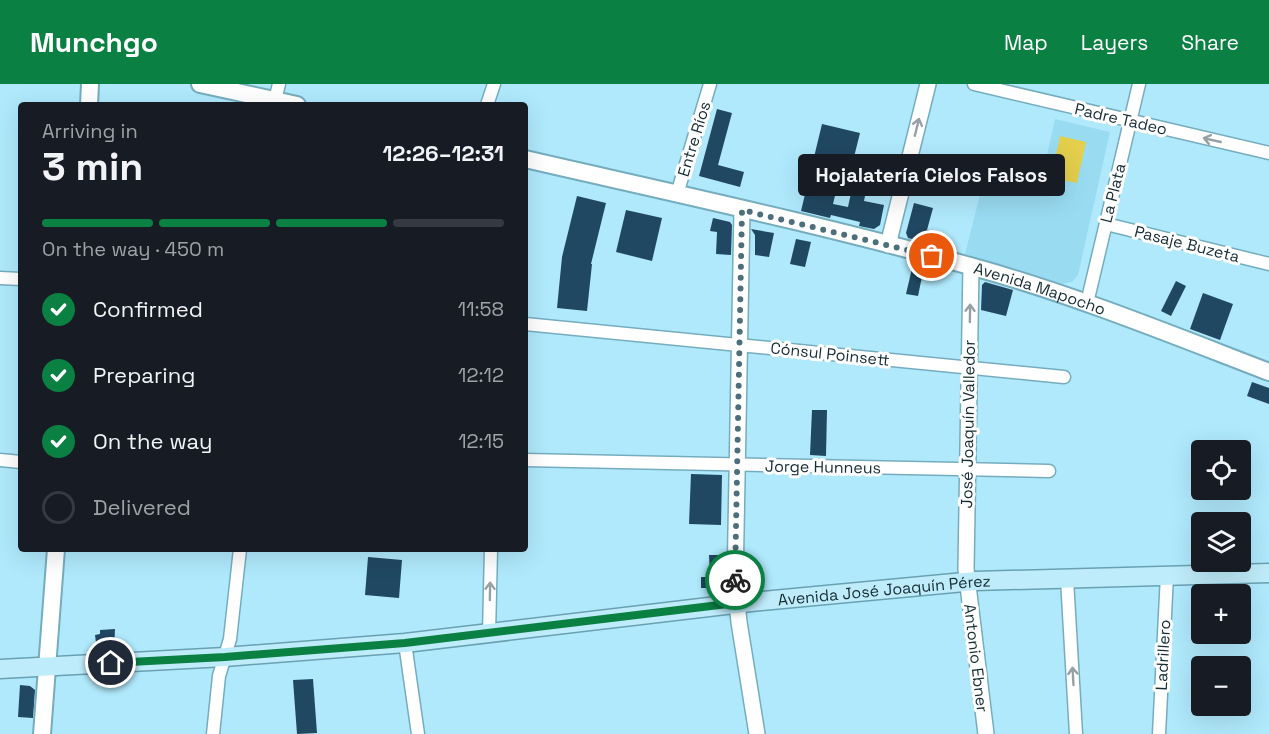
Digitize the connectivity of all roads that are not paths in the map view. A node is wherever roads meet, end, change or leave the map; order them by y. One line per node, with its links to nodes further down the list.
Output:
1 (90, 84): 9 (main road)
2 (200, 84): 8 (main road)
3 (494, 84): 10 (street)
4 (710, 84): 14 (street, Entre Ríos)
5 (928, 84): 17 (street, one-way to 5)
6 (974, 84): 11 (street, Padre Tadeo)
7 (1139, 84): 11 (street, La Plata)
8 (287, 100)
9 (89, 102)
10 (488, 102)
11 (1131, 121): 12 (street, Padre Tadeo, one-way to 11); 16 (street, La Plata)
12 (1269, 153)
13 (528, 160): 14 (main road, Avenida Mapocho)
14 (677, 195): 15 (main road, Avenida Mapocho)
15 (742, 210): 17 (main road, Avenida Mapocho); 24 (street)
16 (1106, 224): 18 (street, Pasaje Buzeta); 22 (street, La Plata)
17 (888, 245): 19 (main road, Avenida Mapocho)
18 (1269, 264)
19 (971, 266): 22 (main road, Avenida Mapocho); 25 (street, José Joaquín Valledor, one-way to 19)
20 (0, 278): 21 (street)
21 (18, 279)
22 (1087, 303): 26 (main road, Avenida Mapocho)
23 (528, 324): 24 (street, Cónsul Poinsett)
24 (739, 345): 25 (street, Cónsul Poinsett); 31 (street)
25 (969, 368): 27 (street, Cónsul Poinsett); 32 (street, José Joaquín Valledor)
26 (1269, 372)
27 (1064, 377)
28 (0, 460): 30 (street)
29 (528, 460): 31 (street, Jorge Hunneus)
30 (18, 462)
31 (737, 465): 32 (street, Jorge Hunneus); 41 (street)
32 (968, 470): 33 (street, Jorge Hunneus); 40 (street, José Joaquín Valledor)
33 (1049, 471)
34 (56, 552): 45 (main road)
35 (240, 552): 44 (street)
36 (491, 552): 42 (street, one-way to 36)
37 (1269, 573): 38 (main road, Avenida José Joaquín Pérez)
38 (1167, 575): 39 (main road, Avenida José Joaquín Pérez); 53 (street, Ladrillero)
39 (1067, 579): 40 (main road, Avenida José Joaquín Pérez); 52 (street, one-way to 39)
40 (967, 582): 41 (main road, Avenida José Joaquín Pérez); 51 (street, Antonio Ebner)
41 (736, 603): 42 (main road, Avenida José Joaquín Pérez); 50 (street)
42 (489, 634): 43 (main road, Avenida José Joaquín Pérez)
43 (405, 643): 44 (main road, Avenida José Joaquín Pérez); 49 (street)
44 (225, 657): 45 (main road, Avenida José Joaquín Pérez); 48 (street)
45 (48, 666): 46 (main road, Avenida José Joaquín Pérez); 47 (main road)
46 (0, 669)
47 (42, 734)
48 (213, 734)
49 (418, 734)
50 (757, 734)
51 (986, 734)
52 (1076, 734)
53 (1159, 734)

